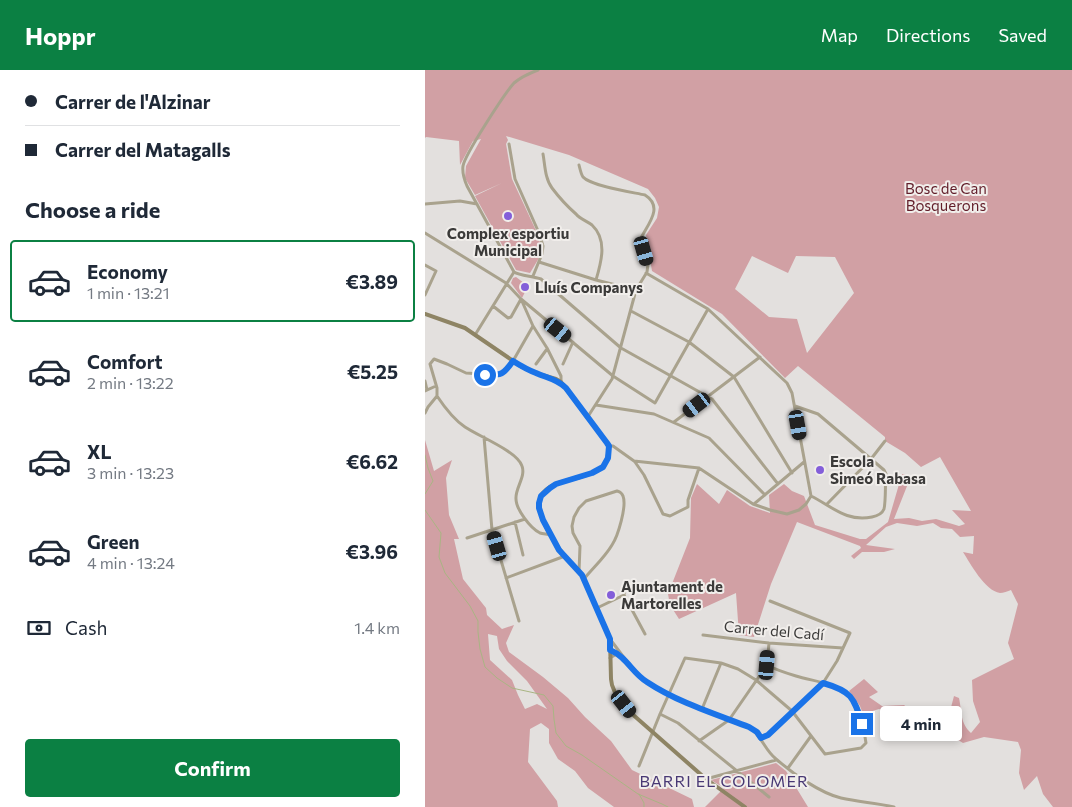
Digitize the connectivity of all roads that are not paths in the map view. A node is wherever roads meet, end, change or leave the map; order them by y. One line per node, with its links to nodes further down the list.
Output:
1 (538, 70): 6 (street)
2 (509, 144): 8 (street)
3 (543, 154): 13 (street)
4 (579, 165): 11 (street)
5 (425, 204): 6 (street)
6 (477, 204): 10 (street)
7 (425, 233): 14 (street)
8 (539, 262): 12 (street); 13 (street)
9 (425, 265): 16 (street)
10 (514, 272): 12 (street); 14 (street)
11 (647, 273): 15 (street); 19 (street)
12 (533, 276): 27 (street)
13 (596, 280): 15 (street)
14 (506, 284): 17 (street); 18 (street)
15 (636, 290): 20 (street)
16 (425, 295)
17 (521, 299): 18 (street); 22 (street); 24 (street)
18 (493, 306): 23 (street)
19 (708, 309): 25 (street); 28 (street)
20 (631, 310): 25 (street); 27 (street)
21 (425, 314): 23 (street)
22 (533, 326): 26 (street); 29 (street)
23 (475, 335): 29 (street)
24 (573, 342): 31 (street); 33 (street)
25 (689, 342): 32 (street); 34 (street)
26 (547, 348): 30 (street); 36 (street)
27 (621, 348): 32 (street); 33 (street)
28 (760, 358): 34 (street); 42 (street)
29 (513, 361): 36 (street); 37 (street)
30 (537, 364)
31 (563, 364)
32 (671, 375): 33 (street); 40 (street)
33 (613, 376): 41 (street)
34 (734, 377): 40 (street); 53 (street)
35 (425, 381): 38 (street)
36 (561, 382): 44 (street)
37 (436, 386): 38 (street); 39 (street)
38 (426, 391)
39 (437, 396): 43 (street); 46 (street)
40 (708, 396): 45 (street); 54 (street)
41 (596, 405): 44 (street); 45 (street)
42 (795, 406): 49 (street); 51 (street)
43 (425, 413)
44 (587, 418): 48 (street)
45 (674, 422): 55 (street)
46 (484, 437): 59 (street); 61 (street)
47 (885, 441): 49 (street)
48 (609, 446): 50 (street); 62 (street)
49 (871, 459): 58 (street); 58 (street)
50 (634, 461): 52 (street); 52 (street)
51 (804, 462): 53 (street); 56 (street)
52 (699, 468): 57 (street)
53 (792, 472): 54 (street)
54 (778, 484): 55 (street)
55 (765, 494): 57 (street)
56 (811, 496): 57 (street); 58 (street)
57 (753, 504)
58 (827, 504)
59 (525, 519): 60 (street); 62 (street)
60 (515, 522): 61 (street); 64 (street)
61 (492, 530): 63 (street); 67 (street)
62 (551, 535): 65 (street)
63 (467, 538)
64 (523, 555)
65 (565, 556): 66 (street); 67 (street)
66 (579, 573): 68 (street); 68 (street)
67 (506, 578): 73 (street)
68 (583, 579): 72 (street)
69 (626, 584): 70 (street)
70 (624, 595): 72 (street); 74 (street)
71 (770, 601): 78 (street)
72 (597, 608): 76 (street)
73 (519, 621)
74 (645, 634)
75 (703, 635): 77 (street, Carrer del Cadí)
76 (610, 639): 79 (street); 80 (street)
77 (769, 643): 78 (street, Carrer del Cadí); 85 (street)
78 (843, 648): 87 (street)
79 (610, 649): 80 (street); 81 (street); 82 (street)
80 (618, 649): 83 (street)
81 (620, 655): 82 (street); 83 (street)
82 (610, 658): 93 (street)
83 (625, 659): 88 (street)
84 (721, 663): 86 (street); 88 (street); 89 (street)
85 (767, 665): 86 (street); 87 (street)
86 (757, 680): 90 (street); 92 (street)
87 (823, 683): 90 (street); 94 (street)
88 (668, 695): 89 (street); 91 (street)
89 (702, 709): 92 (street)
90 (792, 711): 94 (street); 95 (street)
91 (659, 714): 93 (street); 96 (street)
92 (729, 720): 95 (street); 96 (street)
93 (652, 732): 98 (street); 101 (street)
94 (811, 736): 99 (street)
95 (761, 738): 97 (street)
96 (699, 741): 100 (street)
97 (777, 760): 99 (street); 100 (street)
98 (639, 766)
99 (788, 768): 104 (street)
100 (737, 771): 101 (street); 102 (street)
101 (706, 779): 103 (street)
102 (769, 797)
103 (745, 807)
104 (895, 807)

